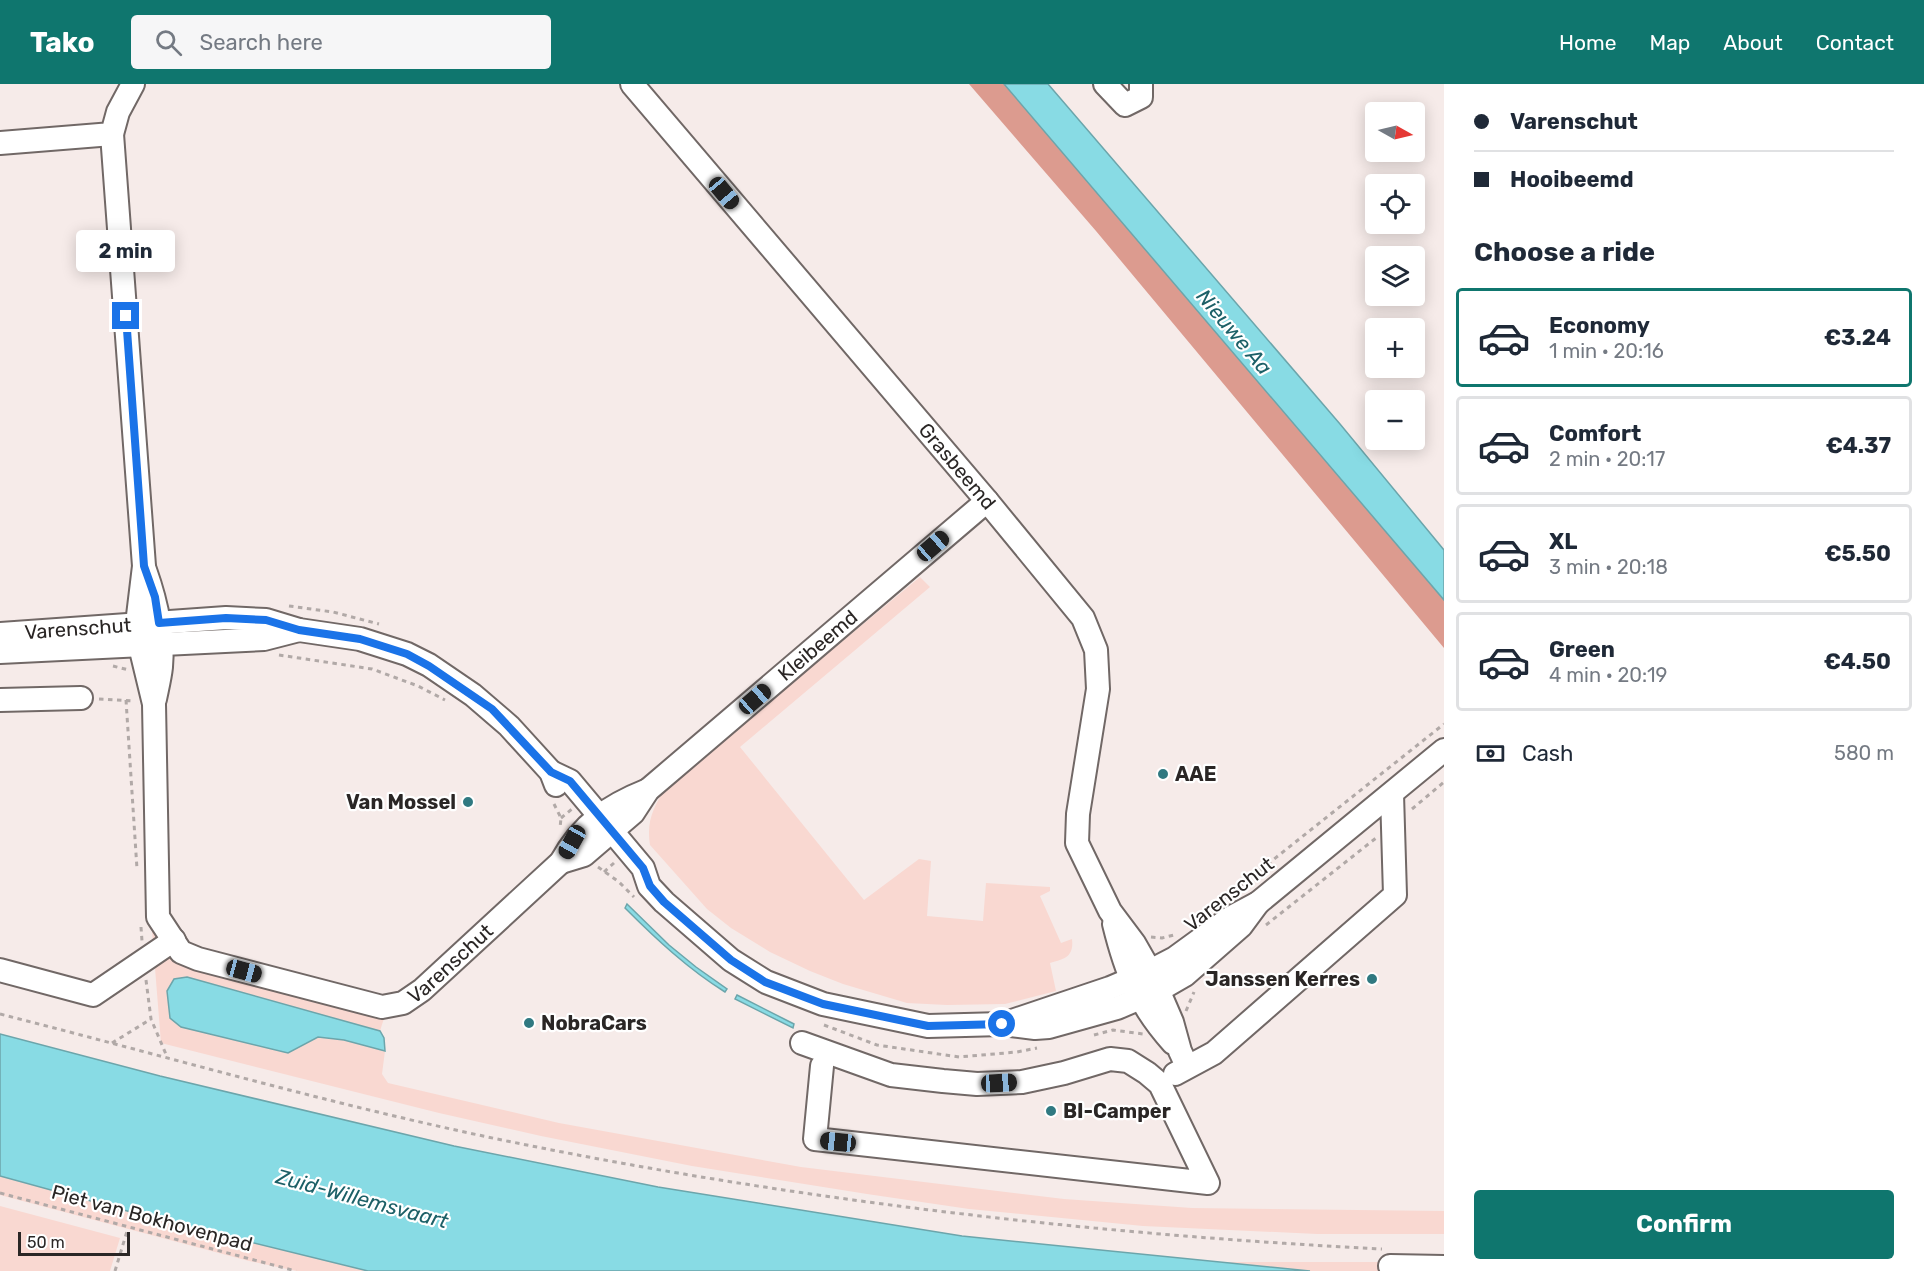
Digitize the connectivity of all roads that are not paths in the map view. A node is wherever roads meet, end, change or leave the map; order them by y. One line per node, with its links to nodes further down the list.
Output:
1 (133, 84): 5 (street)
2 (632, 84): 7 (street, Grasbeemd)
3 (1106, 84): 4 (street)
4 (1141, 84)
5 (112, 134): 6 (street); 9 (street)
6 (0, 142)
7 (987, 501): 16 (street, Kleibeemd); 17 (street, Grasbeemd)
8 (0, 634): 9 (street, Varenschut)
9 (149, 635): 10 (street, Varenschut); 13 (street, Varenschut); 13 (street, Varenschut); 16 (street, Varenschut)
10 (0, 652)
11 (81, 698): 12 (street)
12 (0, 700)
13 (154, 704): 18 (street, Varenschut)
14 (1444, 750): 15 (street, Varenschut)
15 (1392, 794): 20 (street, Varenschut); 22 (street)
16 (592, 835): 18 (street, Varenschut); 20 (street, Varenschut)
17 (1110, 911): 20 (street, Grasbeemd); 20 (street, Grasbeemd)
18 (174, 940): 19 (street)
19 (0, 970)
20 (1145, 985): 22 (street)
21 (802, 1043): 24 (street)
22 (1183, 1059): 24 (street)
23 (822, 1066): 24 (street)
24 (1160, 1084)
25 (1387, 1257): 26 (street)
26 (1444, 1267)

